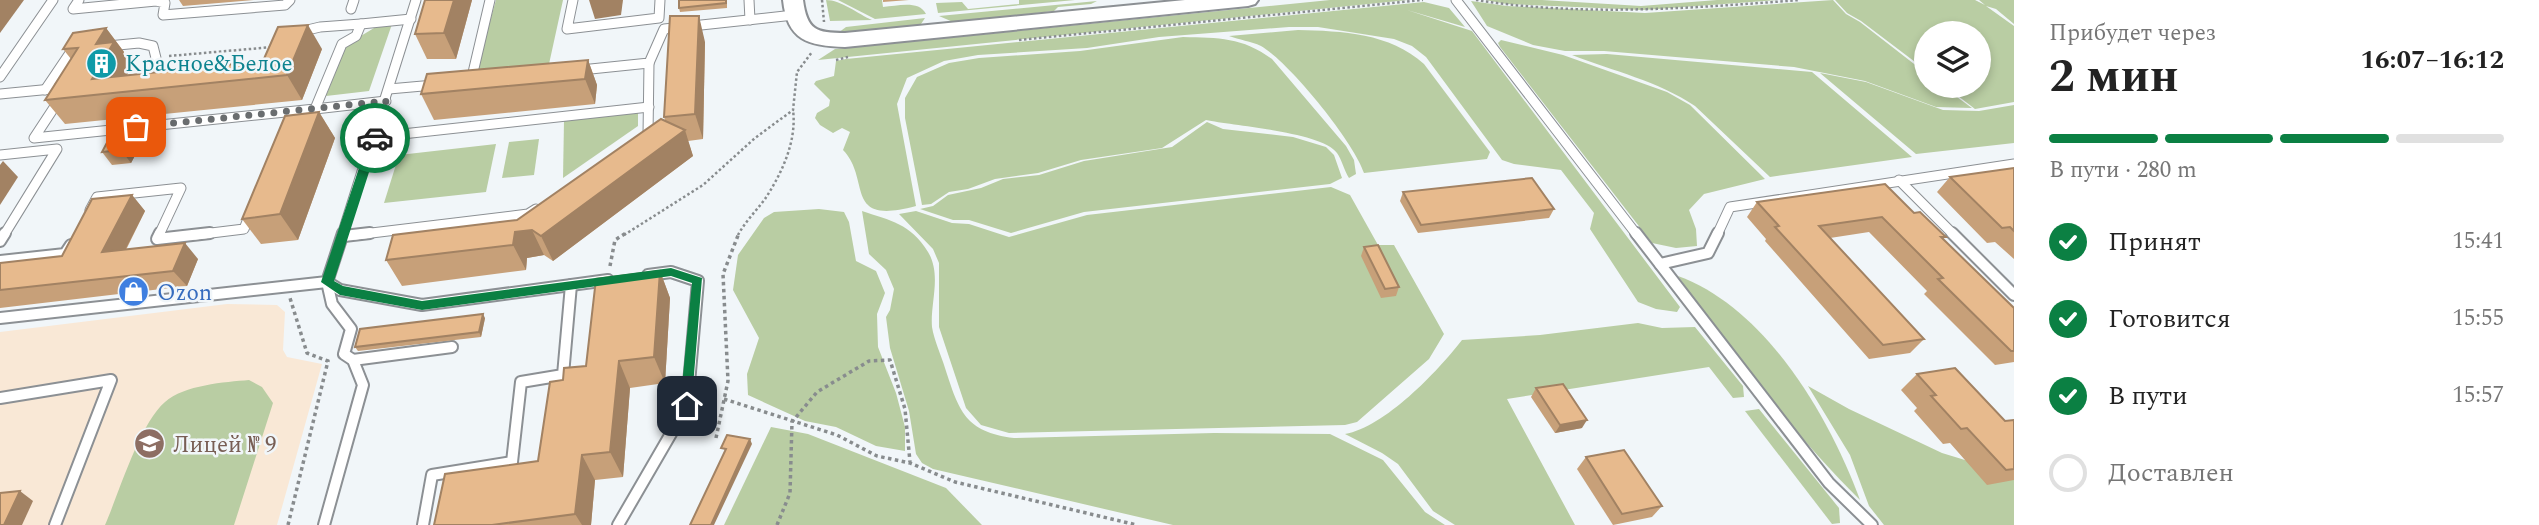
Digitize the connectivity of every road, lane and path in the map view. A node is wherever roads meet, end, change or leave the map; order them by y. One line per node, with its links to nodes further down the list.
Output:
1 (52, 0): 31 (lane)
2 (79, 0): 3 (lane)
3 (290, 0)
4 (416, 0): 17 (lane)
5 (489, 0): 33 (lane)
6 (573, 0): 16 (lane)
7 (660, 0): 16 (lane)
8 (749, 0): 18 (lane)
9 (822, 0): 21 (path)
10 (1248, 0): 21 (main road)
11 (1423, 0): 22 (path)
12 (1456, 0): 56 (lane)
13 (1476, 0): 14 (path)
14 (1800, 0)
15 (793, 12): 18 (lane); 21 (main road)
16 (659, 18): 20 (lane)
17 (411, 19): 19 (lane); 37 (lane)
18 (750, 20): 20 (lane)
19 (361, 24): 24 (lane); 42 (lane)
20 (664, 29): 29 (lane)
21 (823, 33): 43 (path)
22 (1014, 40)
23 (99, 47): 27 (lane)
24 (272, 47): 27 (path)
25 (85, 48): 38 (lane)
26 (850, 57): 28 (path)
27 (156, 58): 36 (lane)
28 (836, 60)
29 (649, 63): 30 (lane); 41 (lane)
30 (567, 71)
31 (0, 77)
32 (485, 80): 33 (lane)
33 (471, 81): 34 (lane)
34 (457, 83)
35 (444, 84): 37 (lane)
36 (152, 87)
37 (389, 89): 40 (lane)
38 (46, 90): 39 (lane); 42 (lane)
39 (0, 94)
40 (386, 101): 42 (lane); 44 (lane)
41 (649, 107): 44 (lane); 45 (lane)
42 (315, 109)
43 (793, 110): 59 (path); 68 (path)
44 (375, 137): 53 (lane)
45 (637, 142)
46 (0, 155): 54 (lane)
47 (2014, 164): 48 (lane)
48 (1899, 180): 56 (lane); 63 (lane)
49 (550, 200): 53 (lane)
50 (254, 204): 51 (lane)
51 (84, 220)
52 (78, 231): 55 (lane)
53 (344, 236): 60 (lane)
54 (0, 241)
55 (0, 261)
56 (1660, 264): 79 (lane)
57 (633, 277): 76 (lane)
58 (621, 279): 59 (lane)
59 (608, 281): 61 (lane)
60 (327, 282): 61 (lane); 62 (lane); 66 (lane)
61 (571, 285): 75 (lane)
62 (286, 286): 64 (lane); 73 (path)
63 (2014, 295)
64 (0, 318)
65 (452, 347): 66 (lane)
66 (353, 360): 74 (lane)
67 (0, 398): 72 (lane)
68 (724, 400): 69 (path); 70 (path)
69 (792, 422): 71 (path); 71 (path); 77 (path)
70 (716, 438)
71 (911, 463): 78 (path)
72 (55, 525)
73 (288, 525)
74 (324, 525)
75 (424, 525)
76 (618, 525)
77 (777, 525)
78 (1137, 525)
79 (1872, 525)

